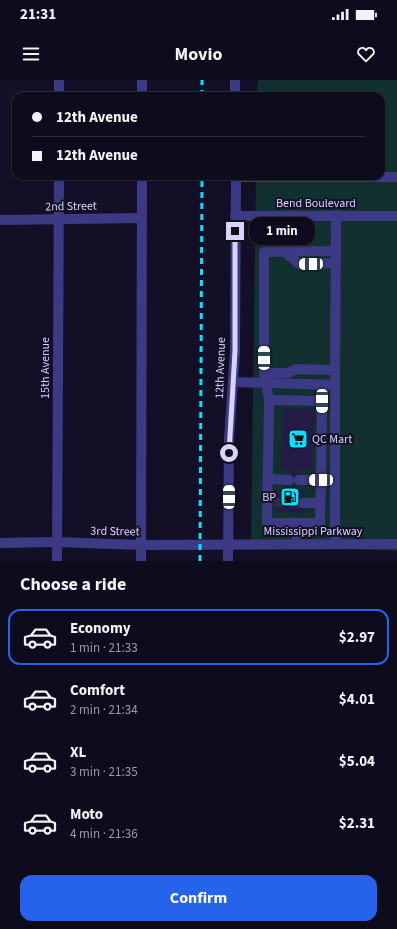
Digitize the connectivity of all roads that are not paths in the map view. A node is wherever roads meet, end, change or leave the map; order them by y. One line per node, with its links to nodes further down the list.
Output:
1 (59, 80): 4 (street)
2 (142, 80): 5 (street)
3 (235, 80): 6 (street)
4 (59, 92)
5 (142, 92)
6 (235, 92)
7 (385, 177): 8 (street)
8 (397, 177)
9 (59, 180): 17 (street, 15th Avenue)
10 (142, 180): 15 (street)
11 (236, 180): 12 (street, 12th Avenue)
12 (235, 216): 13 (street, Bend Boulevard); 23 (street, 12th Avenue)
13 (336, 216): 14 (street, Bend Boulevard); 18 (street)
14 (397, 216)
15 (142, 218): 17 (street, 2nd Street); 38 (street)
16 (0, 220): 17 (street, 2nd Street)
17 (58, 220): 33 (street, 15th Avenue)
18 (336, 251): 19 (street); 20 (street)
19 (285, 252): 20 (street); 22 (street)
20 (336, 263): 21 (street)
21 (335, 370): 22 (street); 25 (street)
22 (264, 373): 24 (street)
23 (233, 382): 24 (street); 39 (street, 12th Avenue)
24 (267, 384): 25 (street); 26 (street)
25 (335, 385): 29 (street)
26 (269, 400): 27 (street); 28 (street)
27 (268, 480): 28 (street); 32 (street)
28 (321, 480): 29 (street); 31 (street)
29 (335, 481): 36 (street)
30 (303, 503): 31 (street)
31 (320, 503): 32 (street)
32 (297, 522): 35 (street)
33 (57, 542): 34 (street, 3rd Street); 38 (street, 3rd Street); 40 (street, 15th Avenue)
34 (0, 543)
35 (297, 544): 36 (street, Mississippi Parkway); 39 (street, Mississippi Parkway)
36 (335, 544): 37 (street, Mississippi Parkway)
37 (397, 544)
38 (141, 545): 39 (street, 3rd Street); 41 (street)
39 (228, 545): 42 (street, 12th Avenue)
40 (57, 561)
41 (141, 561)
42 (228, 561)

